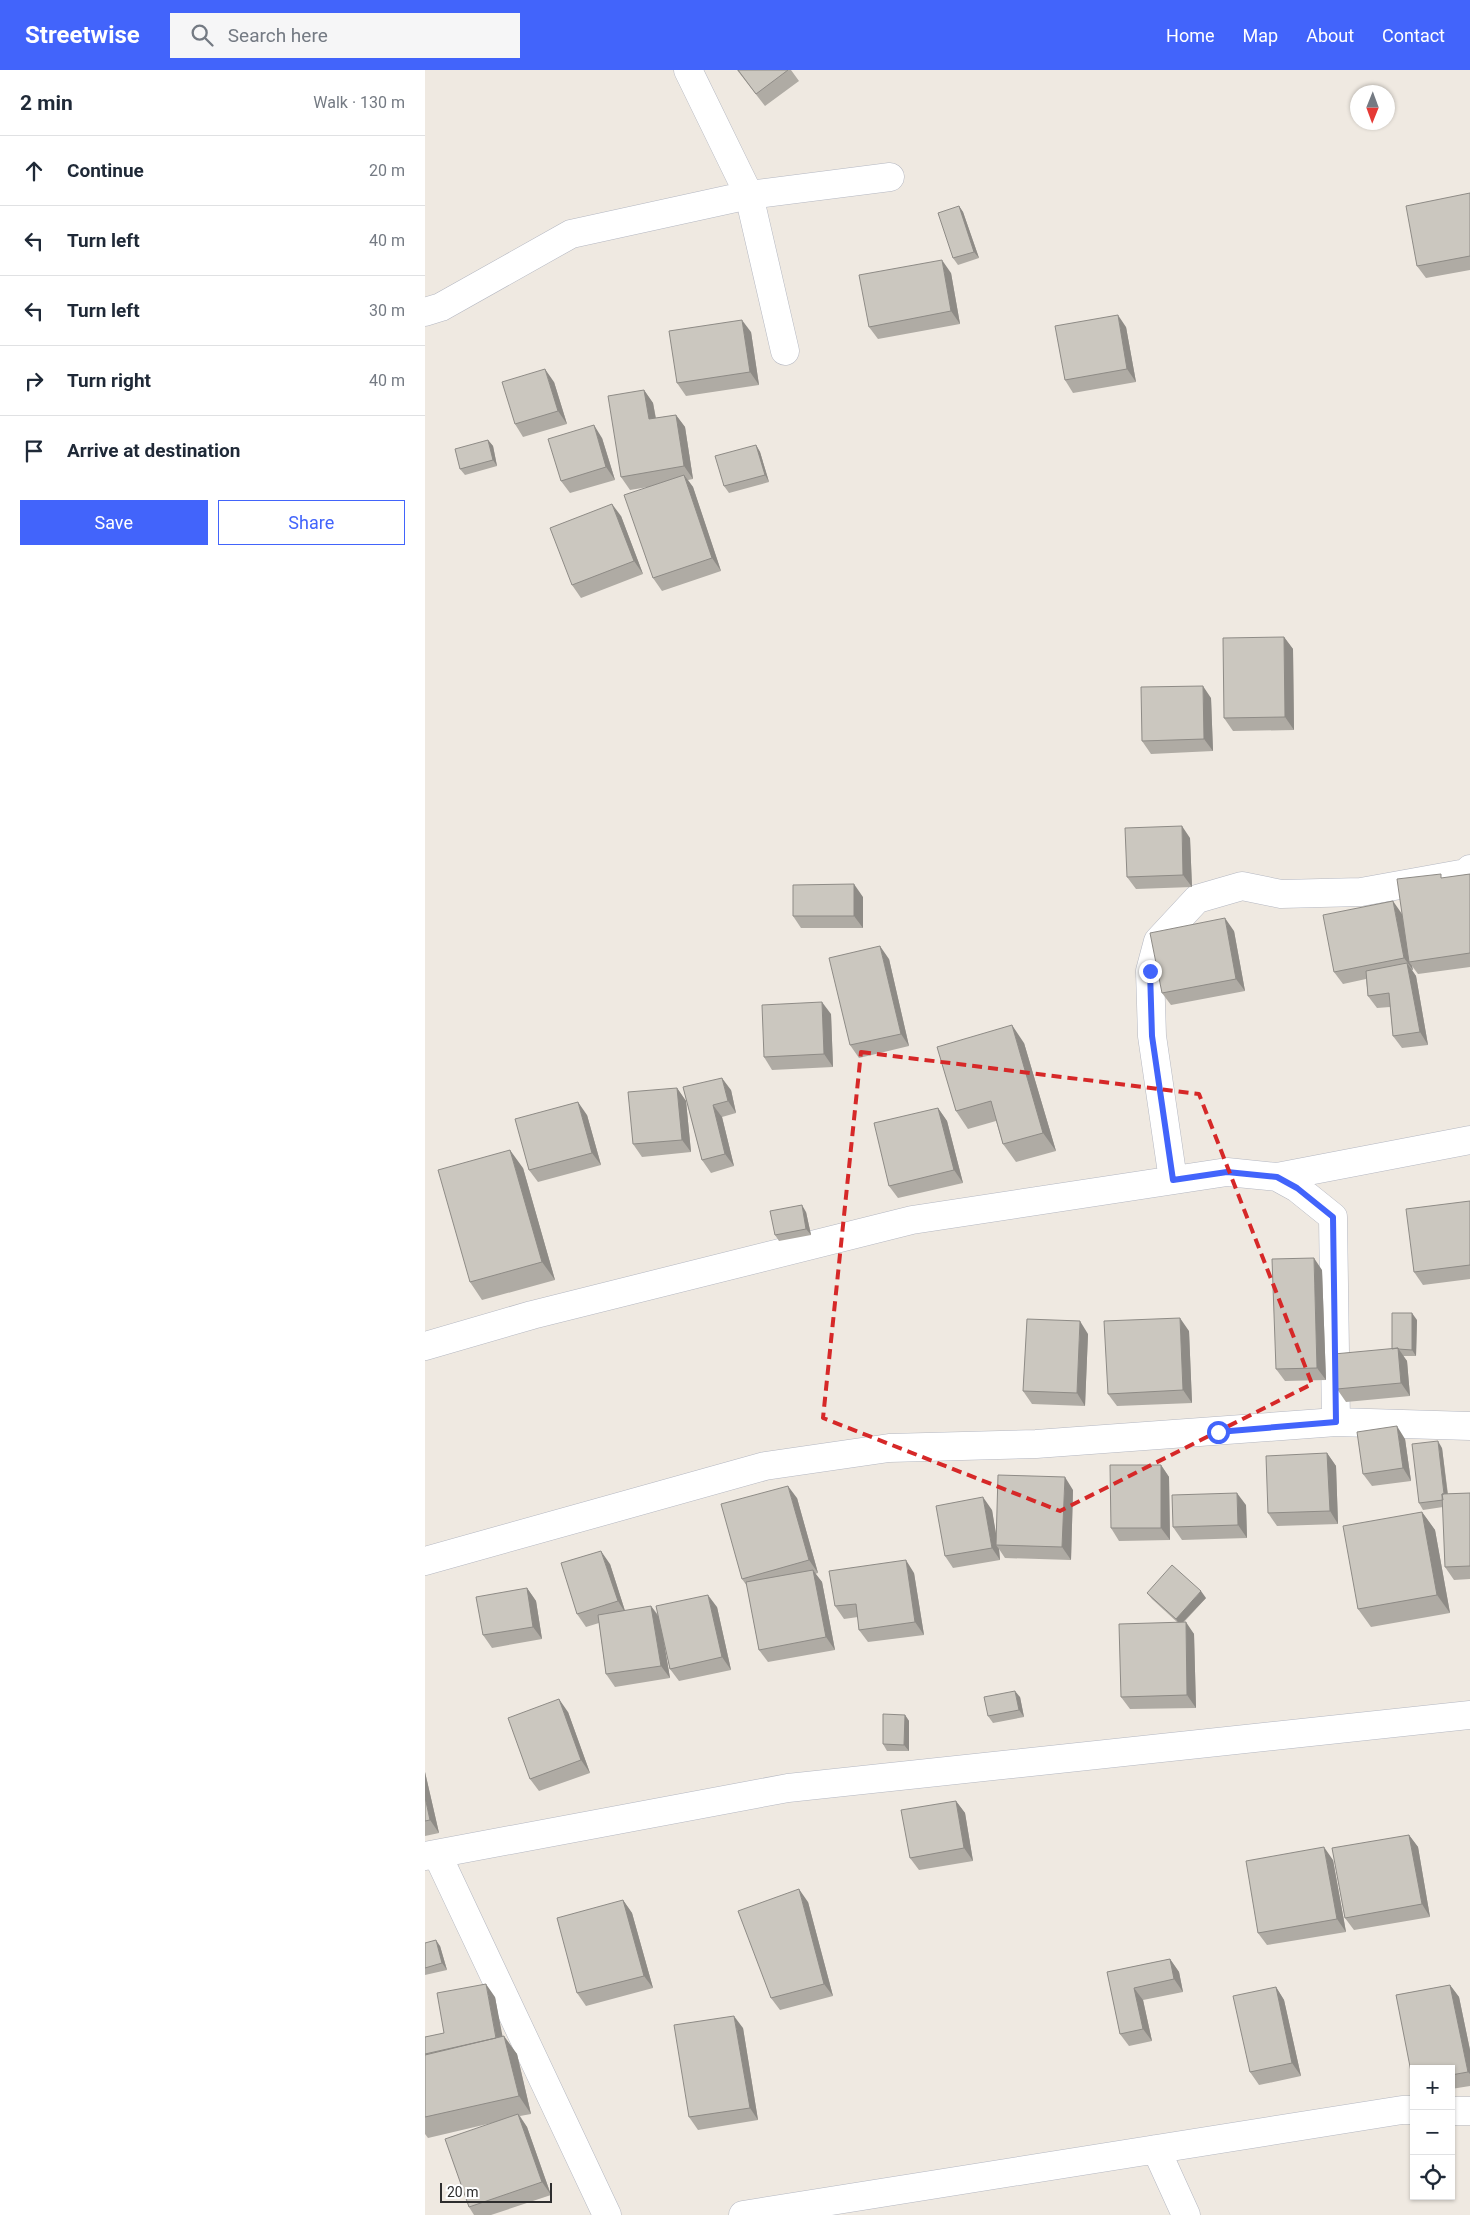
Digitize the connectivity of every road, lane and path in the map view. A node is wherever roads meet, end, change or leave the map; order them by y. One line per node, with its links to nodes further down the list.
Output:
1 (688, 70): 3 (street)
2 (890, 177): 3 (street)
3 (749, 195): 4 (street); 5 (street)
4 (425, 312)
5 (785, 352)
6 (1470, 870): 9 (street)
7 (1470, 1140): 8 (street)
8 (1277, 1177): 9 (street); 11 (street)
9 (1173, 1180): 10 (street)
10 (425, 1346)
11 (1336, 1422): 12 (street); 13 (street)
12 (1470, 1426)
13 (425, 1561)
14 (1470, 1715): 15 (street)
15 (431, 1855): 20 (street)
16 (1410, 2110): 19 (street)
17 (1455, 2111): 18 (street)
18 (1470, 2111)
19 (1156, 2149): 21 (street); 22 (street)
20 (607, 2215)
21 (748, 2215)
22 (1185, 2215)

